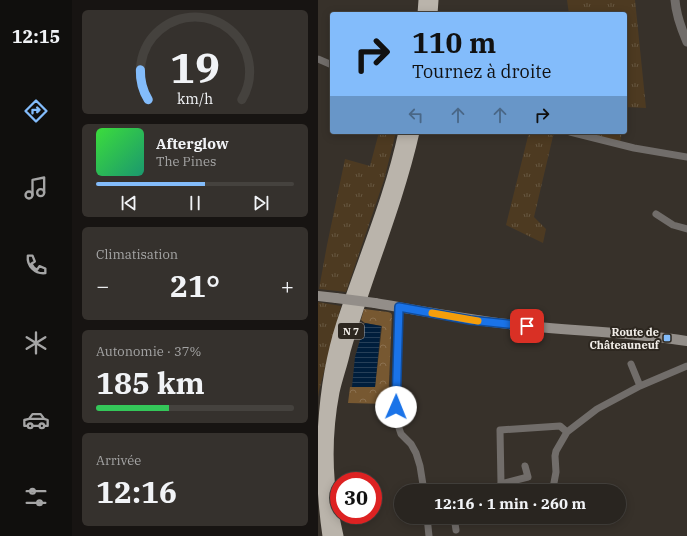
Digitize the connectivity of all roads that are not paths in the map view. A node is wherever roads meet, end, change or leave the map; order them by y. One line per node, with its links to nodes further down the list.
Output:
1 (424, 0): 4 (highway)
2 (434, 0): 5 (highway)
3 (675, 0): 6 (street)
4 (423, 12)
5 (432, 12)
6 (687, 42)
7 (318, 59): 8 (street)
8 (330, 64)
9 (403, 134): 30 (highway, N 7)
10 (413, 134): 31 (highway, N 7)
11 (578, 134): 12 (street)
12 (687, 158)
13 (656, 214): 14 (street)
14 (687, 229)
15 (318, 296): 16 (main road, bridge)
16 (399, 307): 17 (main road); 23 (street)
17 (687, 341)
18 (631, 364): 20 (street)
19 (687, 366): 20 (street)
20 (640, 386): 21 (street)
21 (567, 432): 24 (street); 26 (street)
22 (525, 466): 25 (street)
23 (423, 484)
24 (499, 484)
25 (510, 484)
26 (554, 484)
27 (427, 524): 32 (street)
28 (455, 524): 29 (street)
29 (456, 530)
30 (328, 536)
31 (338, 536)
32 (429, 536)

